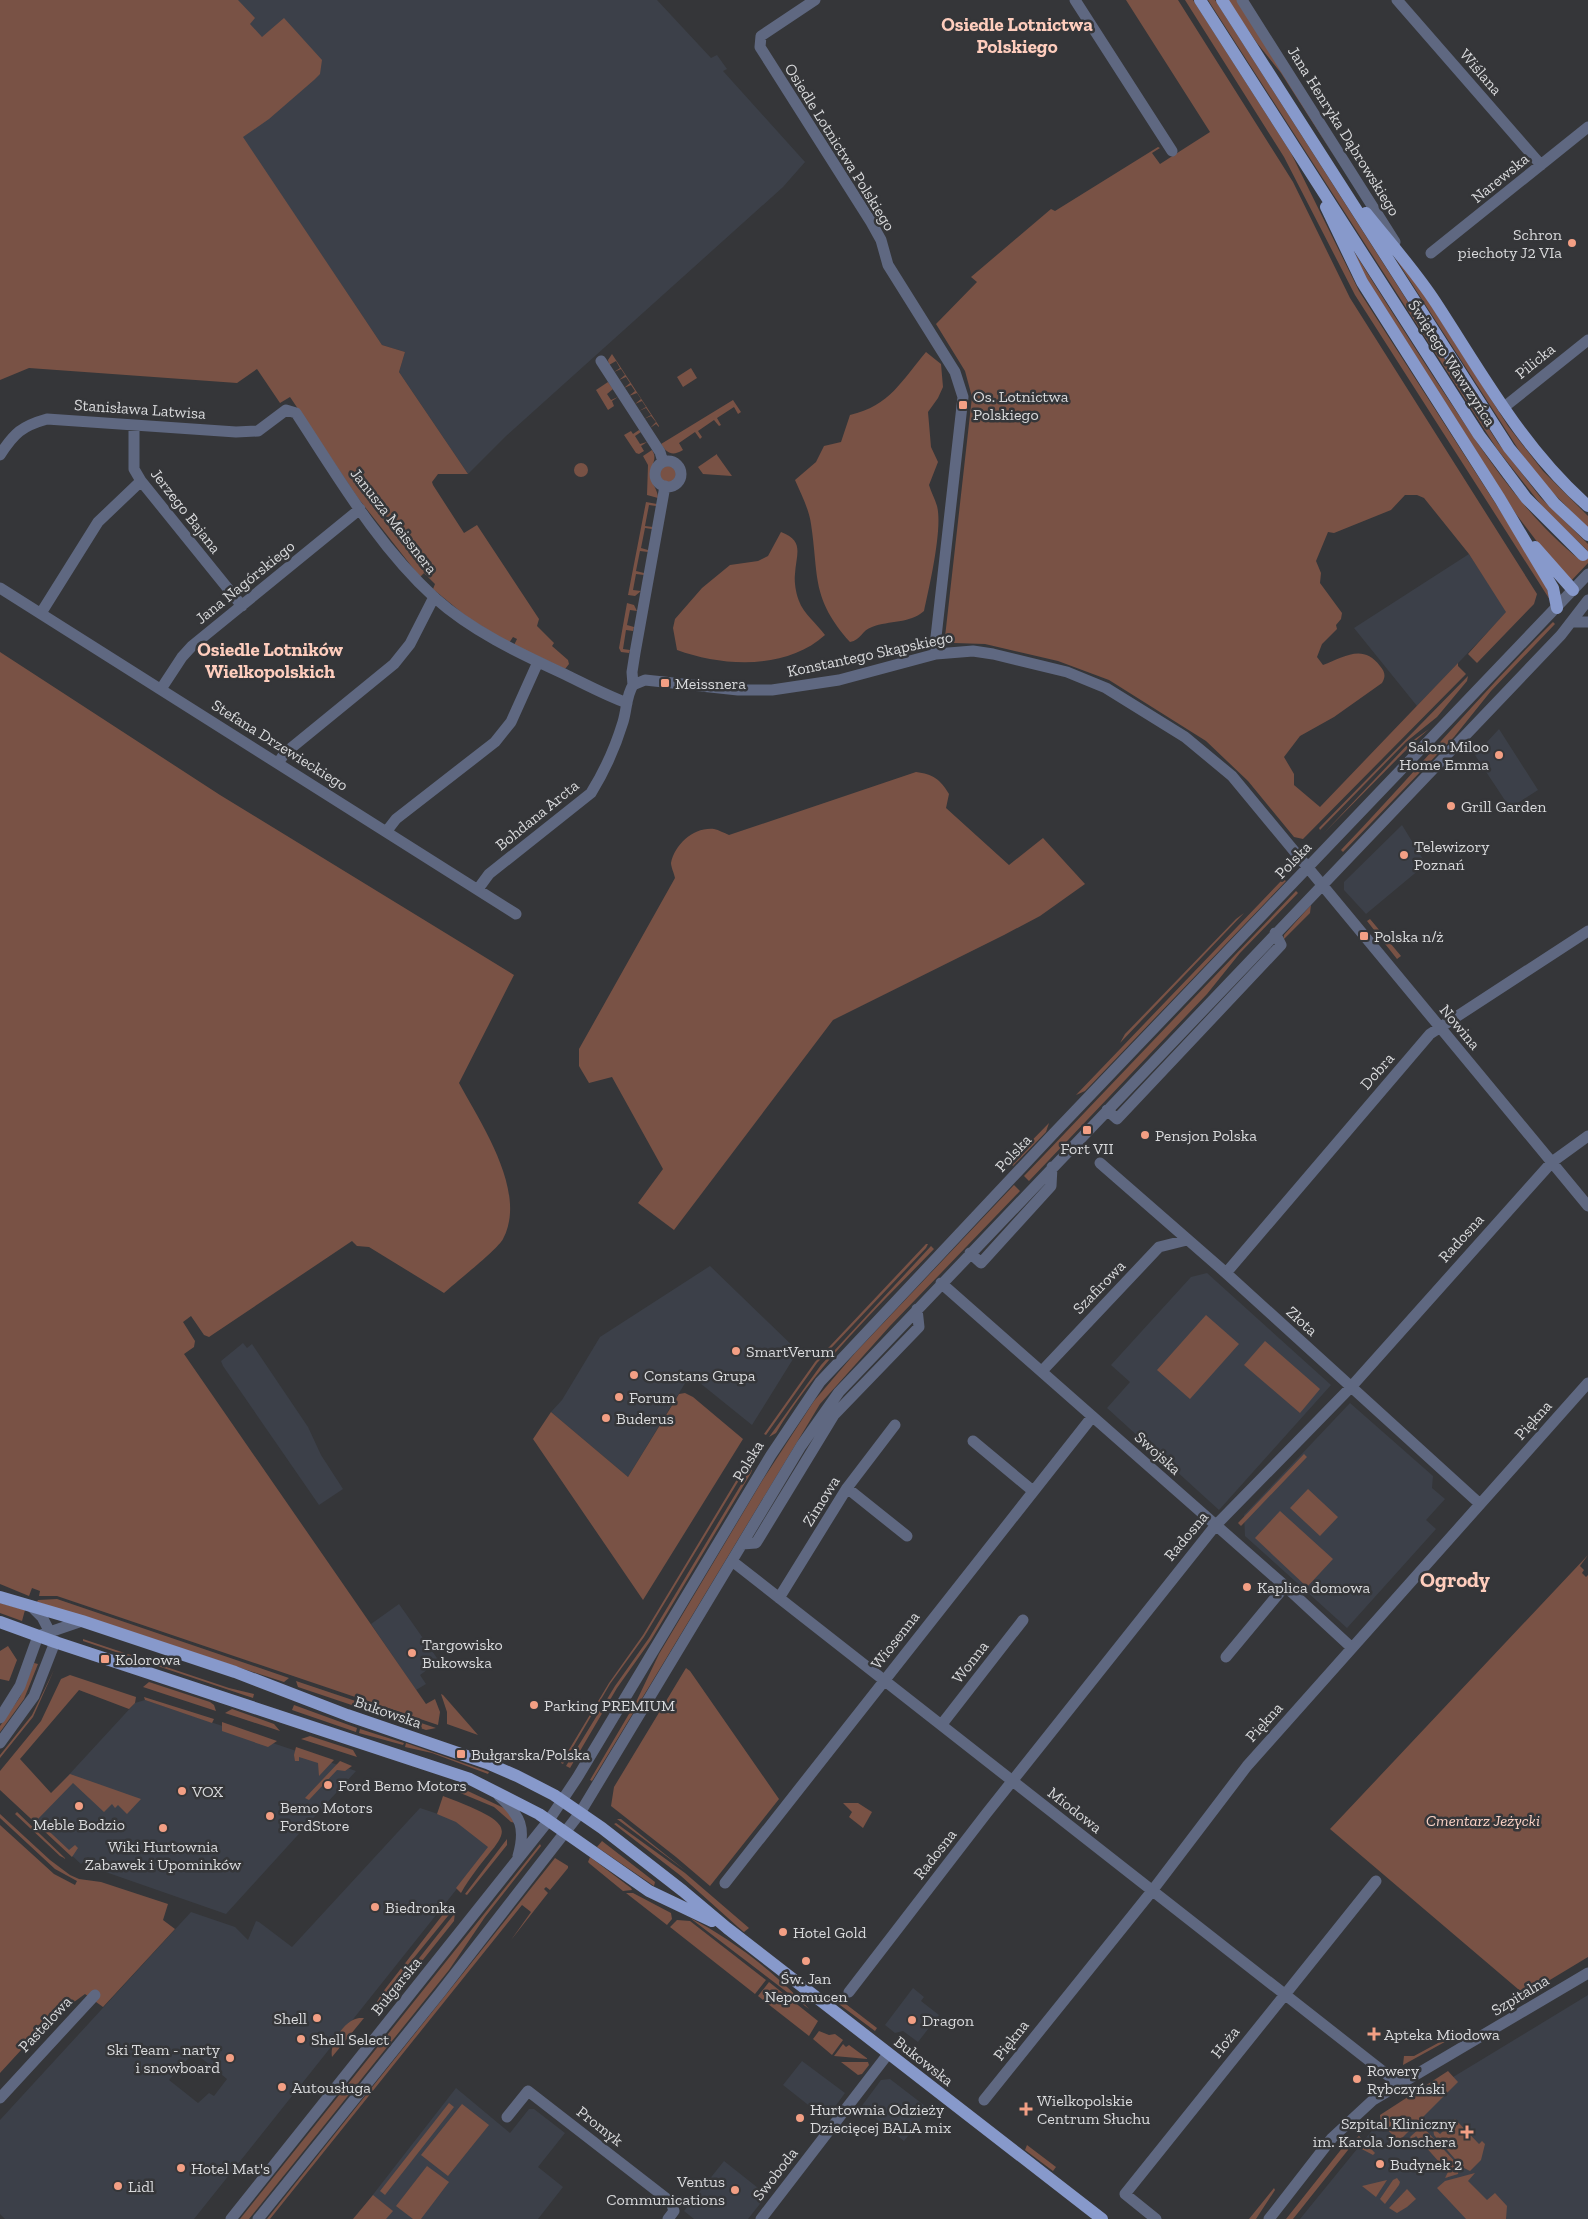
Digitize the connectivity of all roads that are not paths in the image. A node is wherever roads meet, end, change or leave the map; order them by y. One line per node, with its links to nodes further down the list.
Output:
1 (816, 0): 38 (street, Osiedle Lotnictwa Polskiego)
2 (1075, 0): 8 (street)
3 (1200, 0): 11 (main road)
4 (1222, 0): 9 (main road, Jana Henryka Dąbrowskiego)
5 (1242, 0): 13 (street, Jana Henryka Dąbrowskiego)
6 (1397, 0): 10 (street, Wiślana)
7 (1588, 127): 10 (street, Narewska)
8 (1172, 151)
9 (1320, 154): 13 (main road); 26 (main road, Świętego Wawrzyńca)
10 (1541, 165): 12 (street, Narewska)
11 (1312, 174): 23 (main road); 27 (main road, Świętego Wawrzyńca)
12 (1431, 253)
13 (1419, 279): 16 (main road)
14 (1588, 340): 16 (street, Pilicka)
15 (601, 362): 20 (street)
16 (1503, 408): 24 (main road)
17 (286, 410): 18 (street, Stanisława Latwisa); 25 (street, Janusza Meissnera)
18 (134, 425): 19 (street, Stanisława Latwisa); 21 (street, Jerzego Bajana)
19 (0, 455)
20 (663, 462): 22 (street); 22 (street)
21 (141, 482): 33 (street, Jerzego Bajana); 35 (street)
22 (665, 486): 40 (street, Bohdana Arcta)
23 (1500, 499): 30 (main road); 34 (main road)
24 (1588, 506)
25 (360, 509): 31 (street, Janusza Meissnera); 33 (street, Jana Nagórskiego)
26 (1588, 535)
27 (1583, 555)
28 (1588, 574): 30 (street, Polska)
29 (0, 588): 35 (street, Stefana Drzewieckiego)
30 (1573, 590): 32 (street); 34 (street, Polska)
31 (434, 597): 39 (street, Janusza Meissnera); 43 (street)
32 (1587, 604): 36 (street)
33 (242, 606): 41 (street, Jana Nagórskiego)
34 (1557, 608): 45 (street, Polska)
35 (41, 613): 41 (street, Stefana Drzewieckiego)
36 (1572, 622): 37 (street); 46 (street)
37 (1588, 622)
38 (936, 654): 40 (street, Konstantego Skąpskiego); 45 (street, Konstantego Skąpskiego)
39 (538, 662): 42 (street, Janusza Meissnera); 44 (street)
40 (633, 685): 42 (street, Bohdana Arcta)
41 (161, 690): 43 (street, Stefana Drzewieckiego)
42 (627, 703): 47 (street, Bohdana Arcta)
43 (278, 763): 44 (street, Stefana Drzewieckiego)
44 (386, 832): 47 (street, Stefana Drzewieckiego)
45 (1308, 868): 46 (street, Nowina); 88 (street, Polska)
46 (1322, 884): 50 (street); 51 (street, Nowina)
47 (478, 890): 48 (street, Stefana Drzewieckiego)
48 (516, 914)
49 (1588, 931): 51 (street, Dobra)
50 (1276, 933): 52 (street); 52 (street)
51 (1440, 1027): 54 (street, Nowina); 58 (street, Dobra)
52 (1107, 1110): 59 (street)
53 (1588, 1136): 54 (street, Radosna)
54 (1552, 1162): 56 (street, Nowina); 62 (street, Radosna)
55 (1100, 1164): 57 (street, Złota)
56 (1588, 1206)
57 (1187, 1240): 58 (street, Złota); 60 (street, Szafirowa)
58 (1226, 1273): 62 (street, Złota)
59 (942, 1283): 60 (street, Swojska); 71 (street)
60 (1042, 1371): 63 (street, Swojska)
61 (1588, 1383): 68 (street, Piękna)
62 (1351, 1387): 68 (street, Złota); 69 (street, Radosna)
63 (1092, 1417): 67 (street, Wiosenna); 69 (street, Swojska)
64 (895, 1425): 66 (street, Zimowa)
65 (973, 1441): 67 (street)
66 (847, 1488): 70 (street); 74 (street, Zimowa)
67 (1033, 1491): 82 (street, Wiosenna)
68 (1480, 1504): 80 (street, Piękna)
69 (1215, 1526): 72 (street, Swojska); 86 (street, Radosna)
70 (907, 1536)
71 (732, 1560): 74 (street, Miodowa); 89 (street)
72 (1285, 1586): 80 (street, Swojska); 81 (street)
73 (0, 1597): 75 (main road, Bukowska)
74 (779, 1598): 82 (street, Miodowa)
75 (32, 1606): 77 (main road, Bukowska); 79 (street)
76 (1023, 1620): 84 (street, Wonna)
77 (82, 1621): 79 (street); 88 (main road, Bukowska)
78 (0, 1622): 79 (main road, Bukowska)
79 (48, 1637): 83 (street); 85 (street); 87 (main road, Bukowska)
80 (1352, 1648): 95 (street, Piękna)
81 (1226, 1657)
82 (884, 1680): 84 (street, Miodowa); 94 (street, Wiosenna)
83 (0, 1718)
84 (942, 1724): 86 (street, Miodowa)
85 (0, 1743)
86 (1013, 1781): 95 (street, Miodowa); 98 (street, Radosna)
87 (490, 1788): 90 (main road, Bukowska); 92 (street)
88 (562, 1800): 89 (main road, Bukowska); 90 (street, Polska)
89 (580, 1813): 91 (street); 96 (main road, Bukowska)
90 (548, 1820): 91 (main road, Bukowska); 92 (street, Bułgarska)
91 (566, 1832): 96 (main road, Bukowska); 108 (street)
92 (516, 1863): 107 (street, Bułgarska)
93 (1376, 1880): 100 (street, Hoża)
94 (725, 1883)
95 (1152, 1890): 100 (street, Miodowa); 104 (street, Piękna)
96 (727, 1928): 101 (main road, Bukowska)
97 (1588, 1973): 102 (street, Szpitalna)
98 (849, 1992)
99 (95, 1994): 103 (street, Pastelowa)
100 (1284, 1994): 102 (street, Miodowa); 111 (street, Hoża)
101 (888, 2054): 109 (street, Swoboda); 110 (main road, Bukowska)
102 (1399, 2084): 112 (street, Szpitalna)
103 (0, 2098)
104 (984, 2100)
105 (507, 2117): 106 (street, Promyk)
106 (671, 2215)
107 (231, 2219)
108 (258, 2219)
109 (760, 2219)
110 (1102, 2219)
111 (1156, 2219)
112 (1269, 2219)

